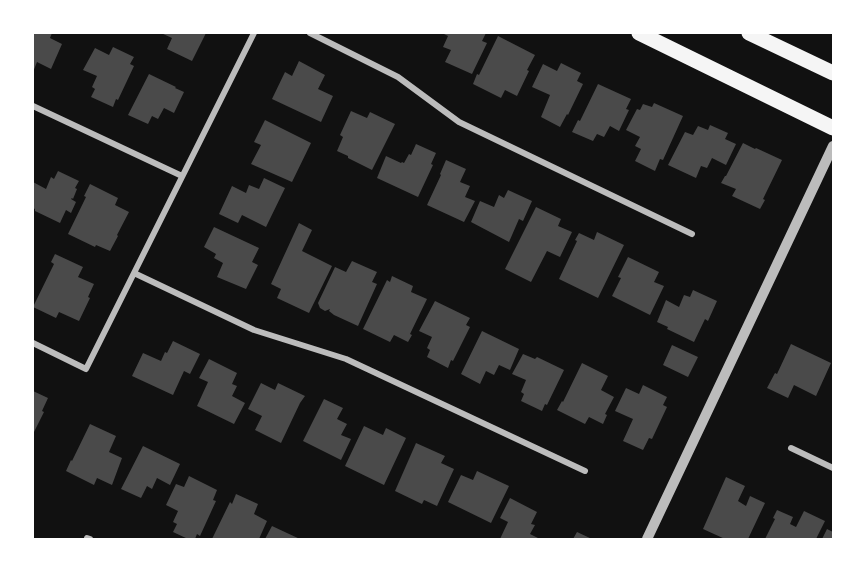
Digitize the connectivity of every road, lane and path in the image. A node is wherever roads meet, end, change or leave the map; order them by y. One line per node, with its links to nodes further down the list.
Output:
1 (254, 33): 9 (street)
2 (310, 33): 10 (street)
3 (639, 33): 7 (main road)
4 (749, 33): 5 (main road)
5 (833, 73)
6 (33, 106): 9 (street)
7 (833, 128)
8 (833, 147): 16 (street)
9 (182, 176): 11 (street)
10 (692, 234)
11 (134, 273): 12 (street); 15 (street)
12 (33, 343)
13 (791, 448): 14 (street)
14 (833, 468)
15 (585, 471)
16 (646, 539)

